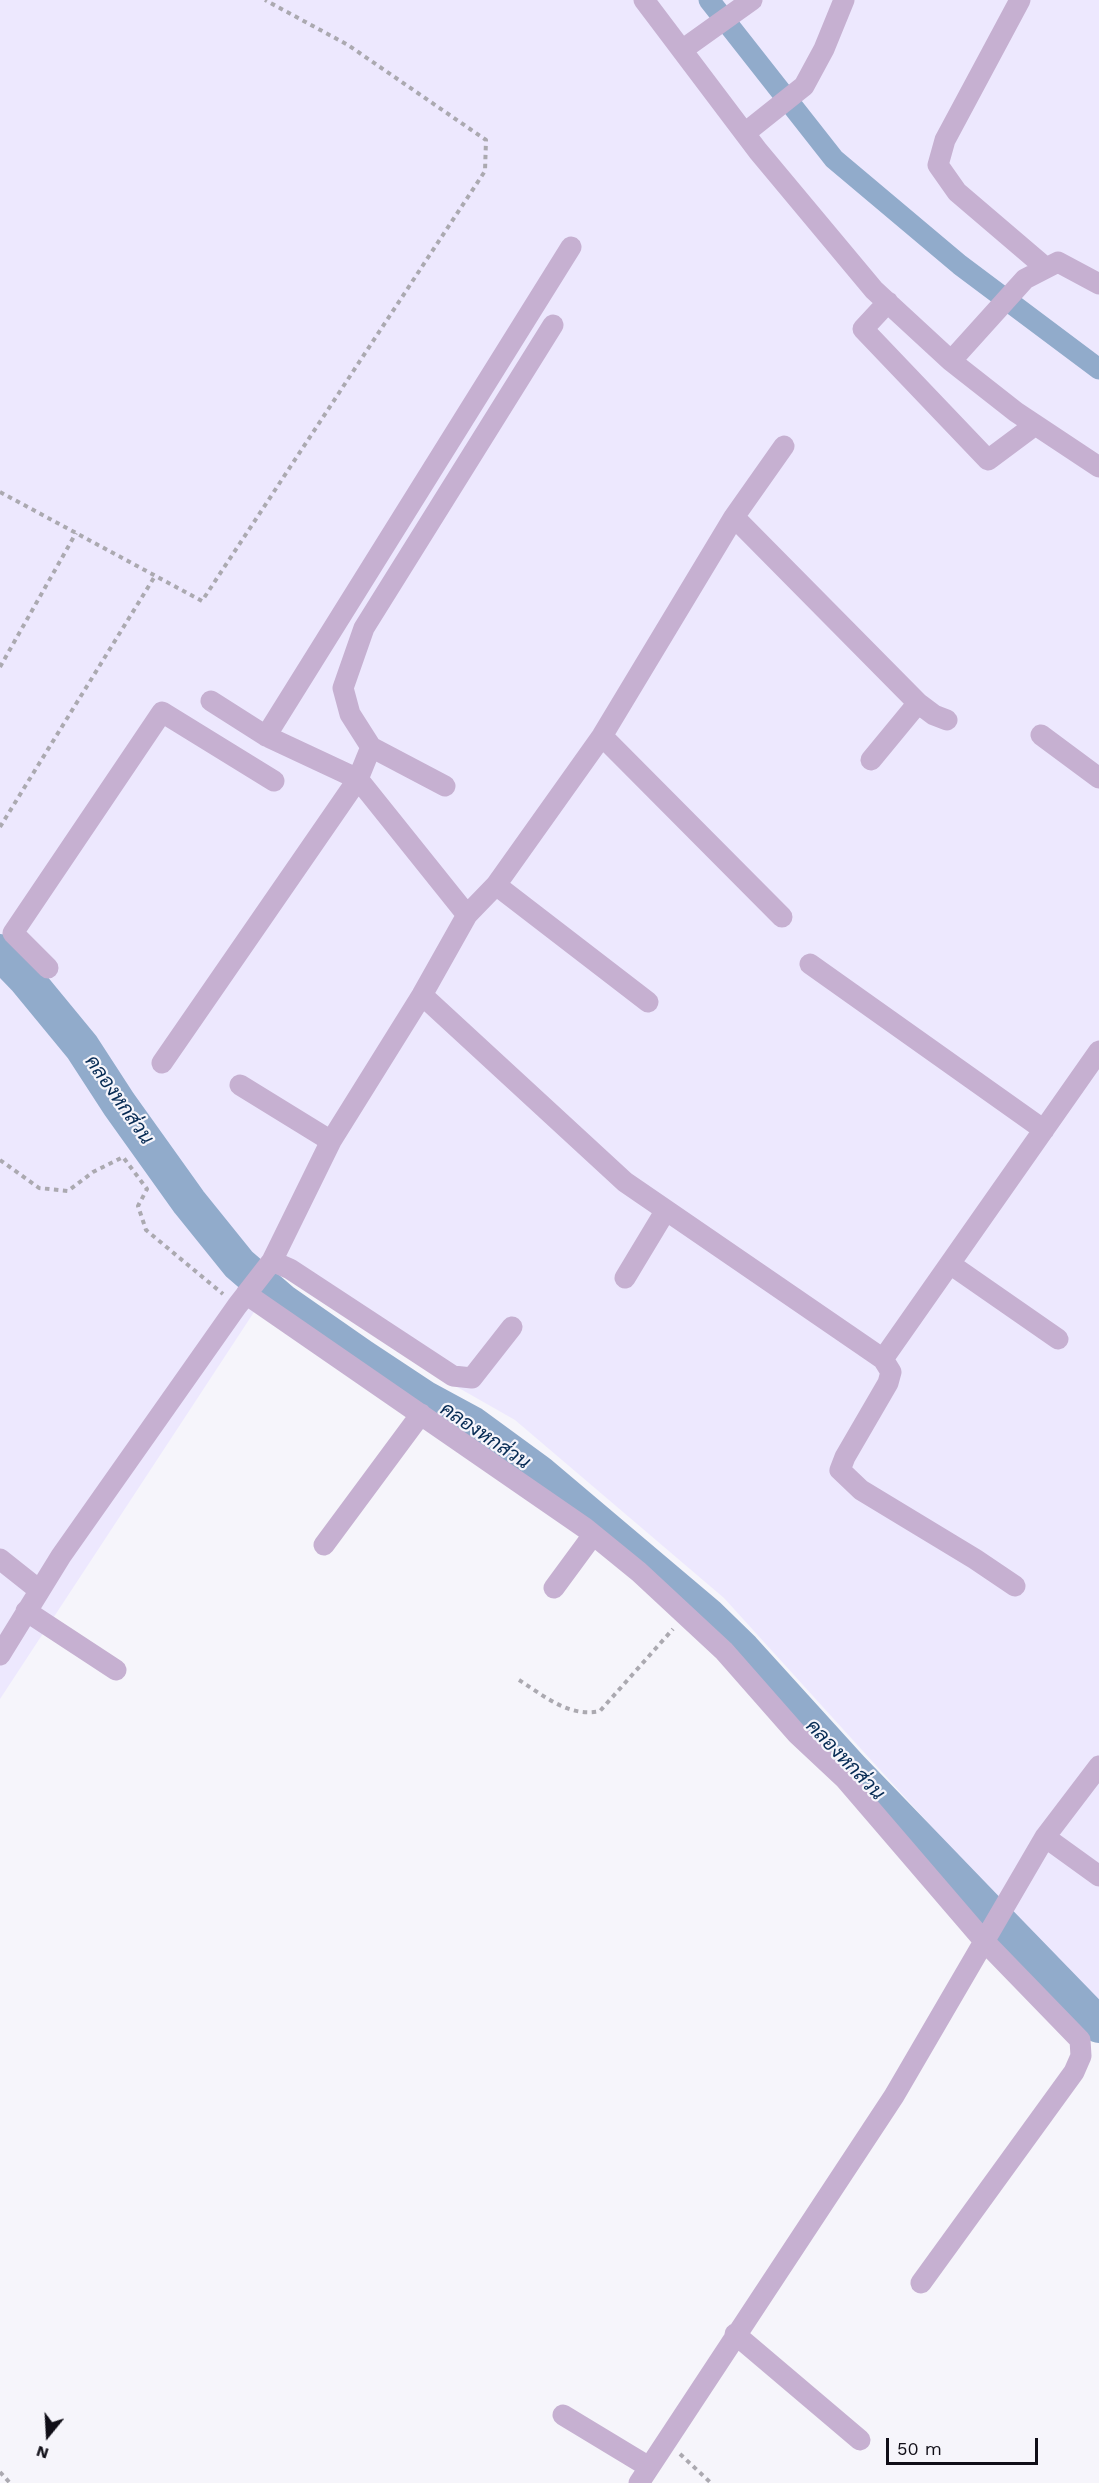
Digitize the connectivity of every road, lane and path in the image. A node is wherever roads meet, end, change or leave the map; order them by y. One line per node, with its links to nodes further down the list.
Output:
1 (265, 0): 20 (path)
2 (644, 0): 6 (street)
3 (752, 0): 6 (street)
4 (844, 0): 7 (street)
5 (1020, 0): 9 (street)
6 (682, 50): 7 (street)
7 (745, 132): 11 (street)
8 (572, 247): 25 (street)
9 (1046, 268): 10 (street); 13 (street)
10 (1099, 284)
11 (888, 303): 13 (street); 14 (street)
12 (553, 326): 28 (street)
13 (951, 361): 14 (street)
14 (1035, 425): 16 (street)
15 (784, 446): 18 (street)
16 (1099, 467)
17 (0, 492): 19 (path)
18 (734, 517): 22 (street); 26 (street)
19 (76, 533): 20 (path); 21 (path)
20 (155, 576): 34 (path)
21 (0, 667)
22 (918, 703): 23 (street); 29 (street)
23 (947, 720)
24 (1041, 735): 30 (street)
25 (266, 736): 27 (street); 31 (street)
26 (602, 736): 35 (street); 37 (street)
27 (205, 739): 32 (street); 39 (street)
28 (371, 747): 31 (street); 33 (street)
29 (871, 760)
30 (1099, 778)
31 (358, 779): 36 (street); 43 (street)
32 (274, 781)
33 (446, 786)
34 (0, 827)
35 (496, 885): 36 (street); 41 (street)
36 (467, 915): 40 (street)
37 (782, 917)
38 (810, 964): 45 (street)
39 (48, 968)
40 (422, 995): 46 (street); 48 (street)
41 (648, 1002)
42 (1099, 1051): 45 (street)
43 (162, 1063)
44 (240, 1085): 46 (street)
45 (1044, 1130): 50 (street)
46 (331, 1141): 49 (street)
47 (0, 1160): 52 (path)
48 (666, 1210): 51 (street); 55 (street)
49 (272, 1261): 52 (street); 53 (street)
50 (950, 1264): 54 (street); 55 (street)
51 (625, 1278)
52 (245, 1296): 56 (street); 62 (street)
53 (512, 1327)
54 (1058, 1339)
55 (883, 1359): 60 (street)
56 (421, 1414): 57 (street); 58 (street)
57 (593, 1535): 61 (street); 64 (street)
58 (324, 1545)
59 (0, 1559): 62 (street)
60 (1015, 1586)
61 (554, 1588)
62 (39, 1590): 63 (street)
63 (26, 1611): 65 (street); 66 (street)
64 (685, 1615): 67 (path); 71 (street)
65 (0, 1655)
66 (116, 1670)
67 (519, 1680)
68 (1099, 1766): 69 (street)
69 (1044, 1837): 70 (street); 71 (street)
70 (1099, 1876)
71 (984, 1941): 72 (street); 73 (street)
72 (921, 2283)
73 (735, 2334): 75 (street); 76 (street)
74 (563, 2415): 78 (street)
75 (860, 2440)
76 (666, 2442): 78 (street); 80 (path)
77 (0, 2472): 79 (path)
78 (644, 2475)
79 (10, 2483)
80 (711, 2483)

